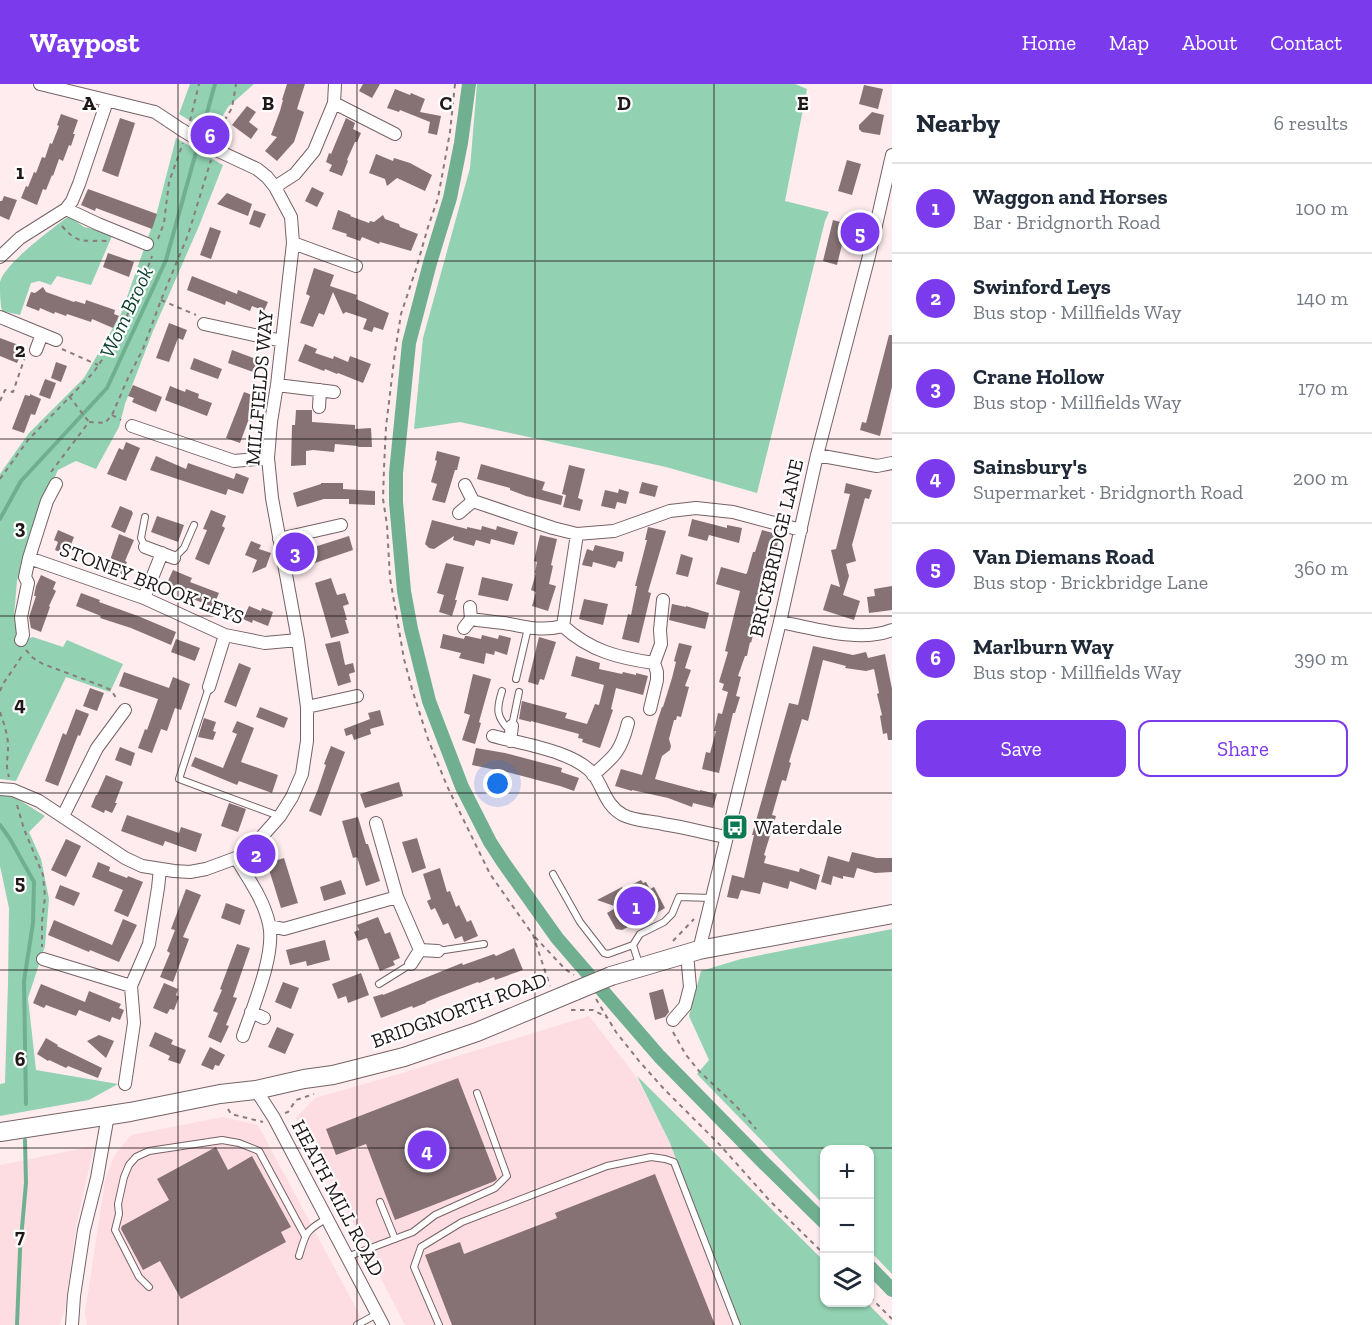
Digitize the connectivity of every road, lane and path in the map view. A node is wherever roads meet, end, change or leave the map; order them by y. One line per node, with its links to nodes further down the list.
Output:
1 (199, 84): 8 (path)
2 (236, 84): 11 (path)
3 (335, 84): 7 (street)
4 (455, 84): 94 (path)
5 (44, 85): 6 (street, MILLFIELDS WAY)
6 (107, 101): 11 (street, MILLFIELDS WAY, bridge); 15 (street)
7 (334, 103): 9 (street); 14 (street)
8 (192, 117)
9 (395, 134)
10 (182, 145): 18 (path)
11 (214, 149): 14 (street, MILLFIELDS WAY); 22 (path)
12 (892, 155): 13 (street, BRICKBRIDGE LANE)
13 (889, 185): 38 (street, BRICKBRIDGE LANE)
14 (275, 187): 16 (street, MILLFIELDS WAY)
15 (60, 213): 17 (path); 18 (street); 20 (street)
16 (293, 243): 21 (street); 27 (street, MILLFIELDS WAY)
17 (113, 244)
18 (151, 244)
19 (152, 256): 29 (path)
20 (0, 257)
21 (356, 266)
22 (160, 300): 24 (path); 36 (path)
23 (0, 317): 25 (street)
24 (204, 324): 27 (street)
25 (38, 333): 26 (street); 28 (street); 34 (path)
26 (56, 340): 29 (path)
27 (282, 341): 30 (street, MILLFIELDS WAY)
28 (36, 350)
29 (98, 365): 33 (path)
30 (278, 385): 31 (street); 39 (street, MILLFIELDS WAY)
31 (320, 390): 32 (street); 35 (street)
32 (334, 392)
33 (69, 396): 36 (path); 42 (path)
34 (0, 401)
35 (319, 407)
36 (89, 422): 41 (path)
37 (132, 426): 39 (street)
38 (817, 455): 40 (street); 51 (street, BRICKBRIDGE LANE)
39 (268, 458): 53 (street, MILLFIELDS WAY)
40 (892, 463)
41 (53, 478): 56 (street, STONEY BROOK LEYS)
42 (0, 479)
43 (465, 485): 44 (street)
44 (473, 501): 45 (street); 52 (street)
45 (459, 513)
46 (322, 514): 50 (street)
47 (145, 517): 54 (lane)
48 (194, 525): 55 (lane)
49 (341, 525): 50 (street)
50 (325, 528): 53 (street)
51 (801, 530): 52 (street); 60 (street, BRICKBRIDGE LANE)
52 (577, 534): 61 (street)
53 (279, 539): 66 (street, MILLFIELDS WAY)
54 (145, 548): 55 (street)
55 (168, 555): 57 (street)
56 (25, 556): 57 (street, STONEY BROOK LEYS); 65 (street, STONEY BROOK LEYS)
57 (144, 598): 64 (street, STONEY BROOK LEYS)
58 (663, 600): 67 (street)
59 (468, 618): 62 (street)
60 (780, 622): 63 (street); 86 (street, BRICKBRIDGE LANE)
61 (563, 626): 62 (street); 67 (street)
62 (528, 628): 68 (lane)
63 (892, 630)
64 (225, 635): 66 (street, STONEY BROOK LEYS); 69 (street)
65 (21, 640)
66 (298, 640): 74 (street, MILLFIELDS WAY)
67 (654, 663): 75 (street)
68 (516, 679)
69 (209, 687): 84 (lane)
70 (0, 691): 76 (path)
71 (502, 691): 79 (lane)
72 (519, 692): 79 (lane)
73 (357, 696): 74 (street)
74 (307, 707): 84 (street, MILLFIELDS WAY)
75 (651, 709)
76 (125, 710): 83 (street)
77 (0, 712): 82 (path)
78 (628, 723): 81 (street)
79 (511, 733): 80 (street); 81 (street)
80 (493, 736)
81 (593, 775): 86 (street)
82 (5, 789): 83 (street, MILLFIELDS WAY); 101 (path)
83 (63, 816): 88 (street, MILLFIELDS WAY)
84 (280, 816): 87 (street, MILLFIELDS WAY)
85 (376, 822): 90 (street)
86 (726, 837): 91 (street, BRICKBRIDGE LANE)
87 (236, 858): 88 (street, MILLFIELDS WAY); 93 (street)
88 (160, 869): 105 (street)
89 (553, 874): 96 (lane)
90 (397, 897): 93 (street); 98 (street)
91 (712, 899): 96 (lane); 97 (path); 100 (street, BRICKBRIDGE LANE)
92 (892, 914): 100 (main road, BRIDGNORTH ROAD)
93 (270, 926): 109 (street)
94 (533, 935): 106 (path); 107 (path)
95 (484, 944): 99 (lane)
96 (633, 945): 103 (lane)
97 (667, 947)
98 (420, 950): 99 (street); 102 (street)
99 (438, 951)
100 (693, 952): 103 (main road, BRIDGNORTH ROAD); 112 (street, BRICKBRIDGE LANE)
101 (43, 959): 105 (street)
102 (411, 964): 104 (lane)
103 (639, 968): 106 (main road, BRIDGNORTH ROAD, bridge)
104 (379, 984)
105 (131, 986): 114 (street)
106 (581, 987): 111 (path); 115 (main road, BRIDGNORTH ROAD)
107 (551, 988)
108 (571, 1010): 111 (path)
109 (251, 1012): 110 (street); 113 (street)
110 (264, 1018)
111 (608, 1018): 124 (path)
112 (673, 1020): 118 (path)
113 (243, 1036)
114 (125, 1083)
115 (256, 1090): 117 (main road, BRIDGNORTH ROAD); 121 (street, HEATH MILL ROAD)
116 (477, 1093): 123 (lane)
117 (108, 1115): 119 (main road, BRIDGNORTH ROAD); 131 (street)
118 (756, 1130)
119 (0, 1132)
120 (380, 1202): 123 (lane)
121 (326, 1219): 122 (lane); 126 (street, HEATH MILL ROAD)
122 (305, 1236): 125 (lane); 127 (lane)
123 (394, 1239): 126 (lane)
124 (824, 1253)
125 (299, 1256)
126 (347, 1257): 130 (street, HEATH MILL ROAD)
127 (149, 1287)
128 (874, 1301): 129 (path)
129 (892, 1318)
130 (380, 1319): 132 (lane)
131 (71, 1325)
132 (357, 1325)
133 (439, 1325): 134 (lane)
134 (737, 1325)

